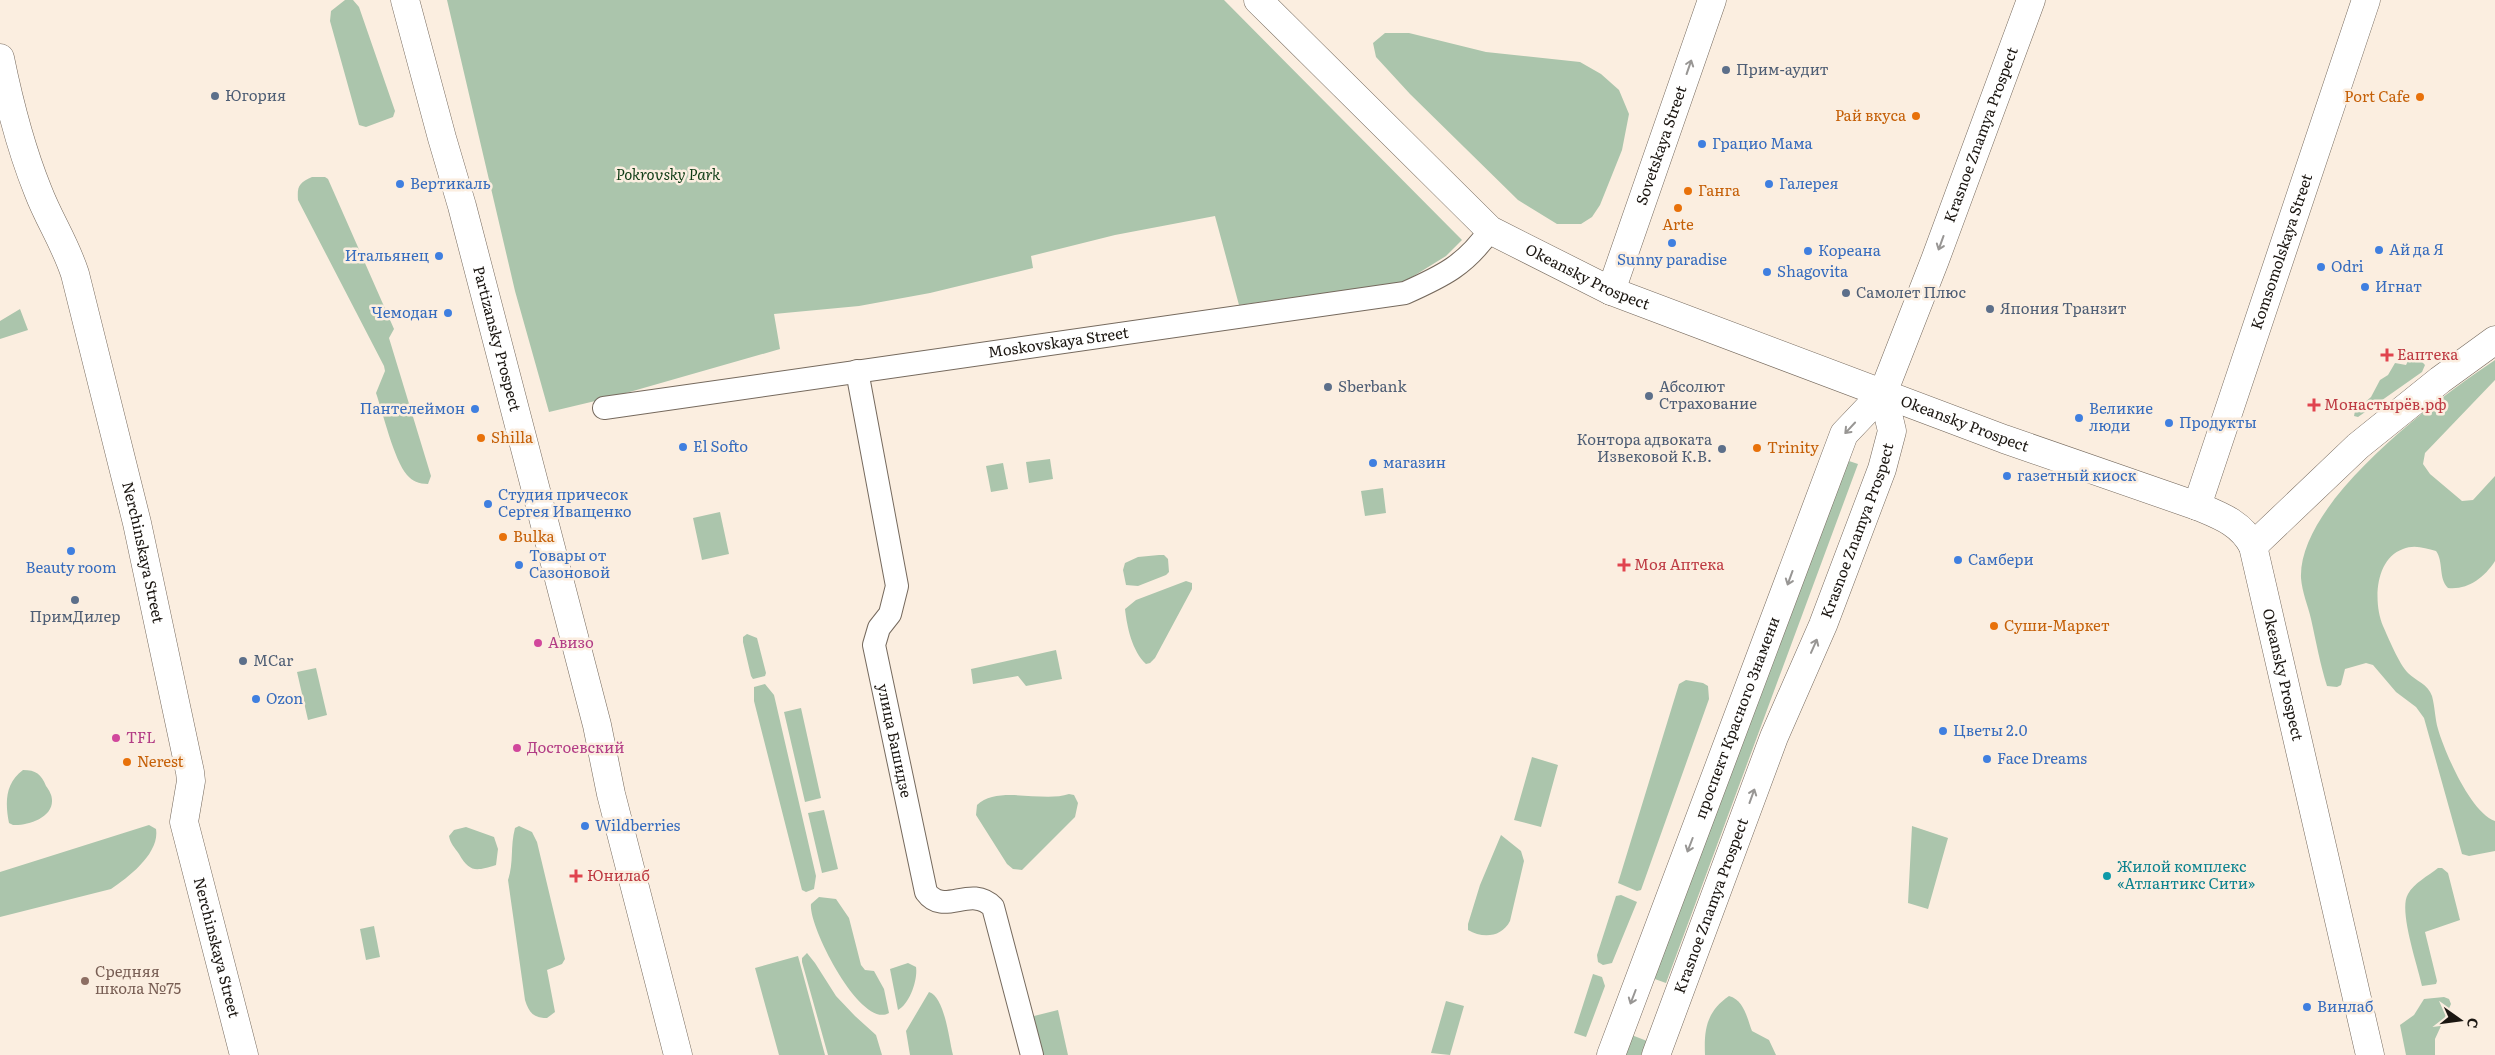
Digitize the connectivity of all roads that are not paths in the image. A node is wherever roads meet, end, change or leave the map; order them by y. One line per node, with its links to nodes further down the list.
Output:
1 (1258, 0): 7 (main road, Okeansky Prospect)
2 (1712, 0): 8 (main road, Sovetskaya Street, one-way to 2)
3 (2031, 0): 11 (main road, Krasnoe Znamya Prospect, one-way to 11)
4 (2366, 0): 13 (main road, Komsomolskaya Street)
5 (402, 1): 16 (main road, Partizansky Prospect)
6 (0, 58): 15 (main road, Nerchinskaya Street)
7 (1490, 230): 8 (main road, Okeansky Prospect); 10 (street, Moskovskaya Street)
8 (1611, 291): 11 (main road, Okeansky Prospect)
9 (2495, 340): 14 (main road)
10 (858, 371): 12 (street, Moskovskaya Street); 17 (street, улица Башидзе)
11 (1883, 393): 13 (main road, Okeansky Prospect); 18 (main road, проспект Красного Знамени, one-way to 18); 19 (main road, Krasnoe Znamya Prospect, one-way to 11)
12 (604, 408)
13 (2197, 506): 14 (main road, Okeansky Prospect)
14 (2253, 546): 20 (main road, Okeansky Prospect)
15 (244, 1055)
16 (678, 1055)
17 (1032, 1055)
18 (1611, 1055)
19 (1656, 1055)
20 (2370, 1055)

